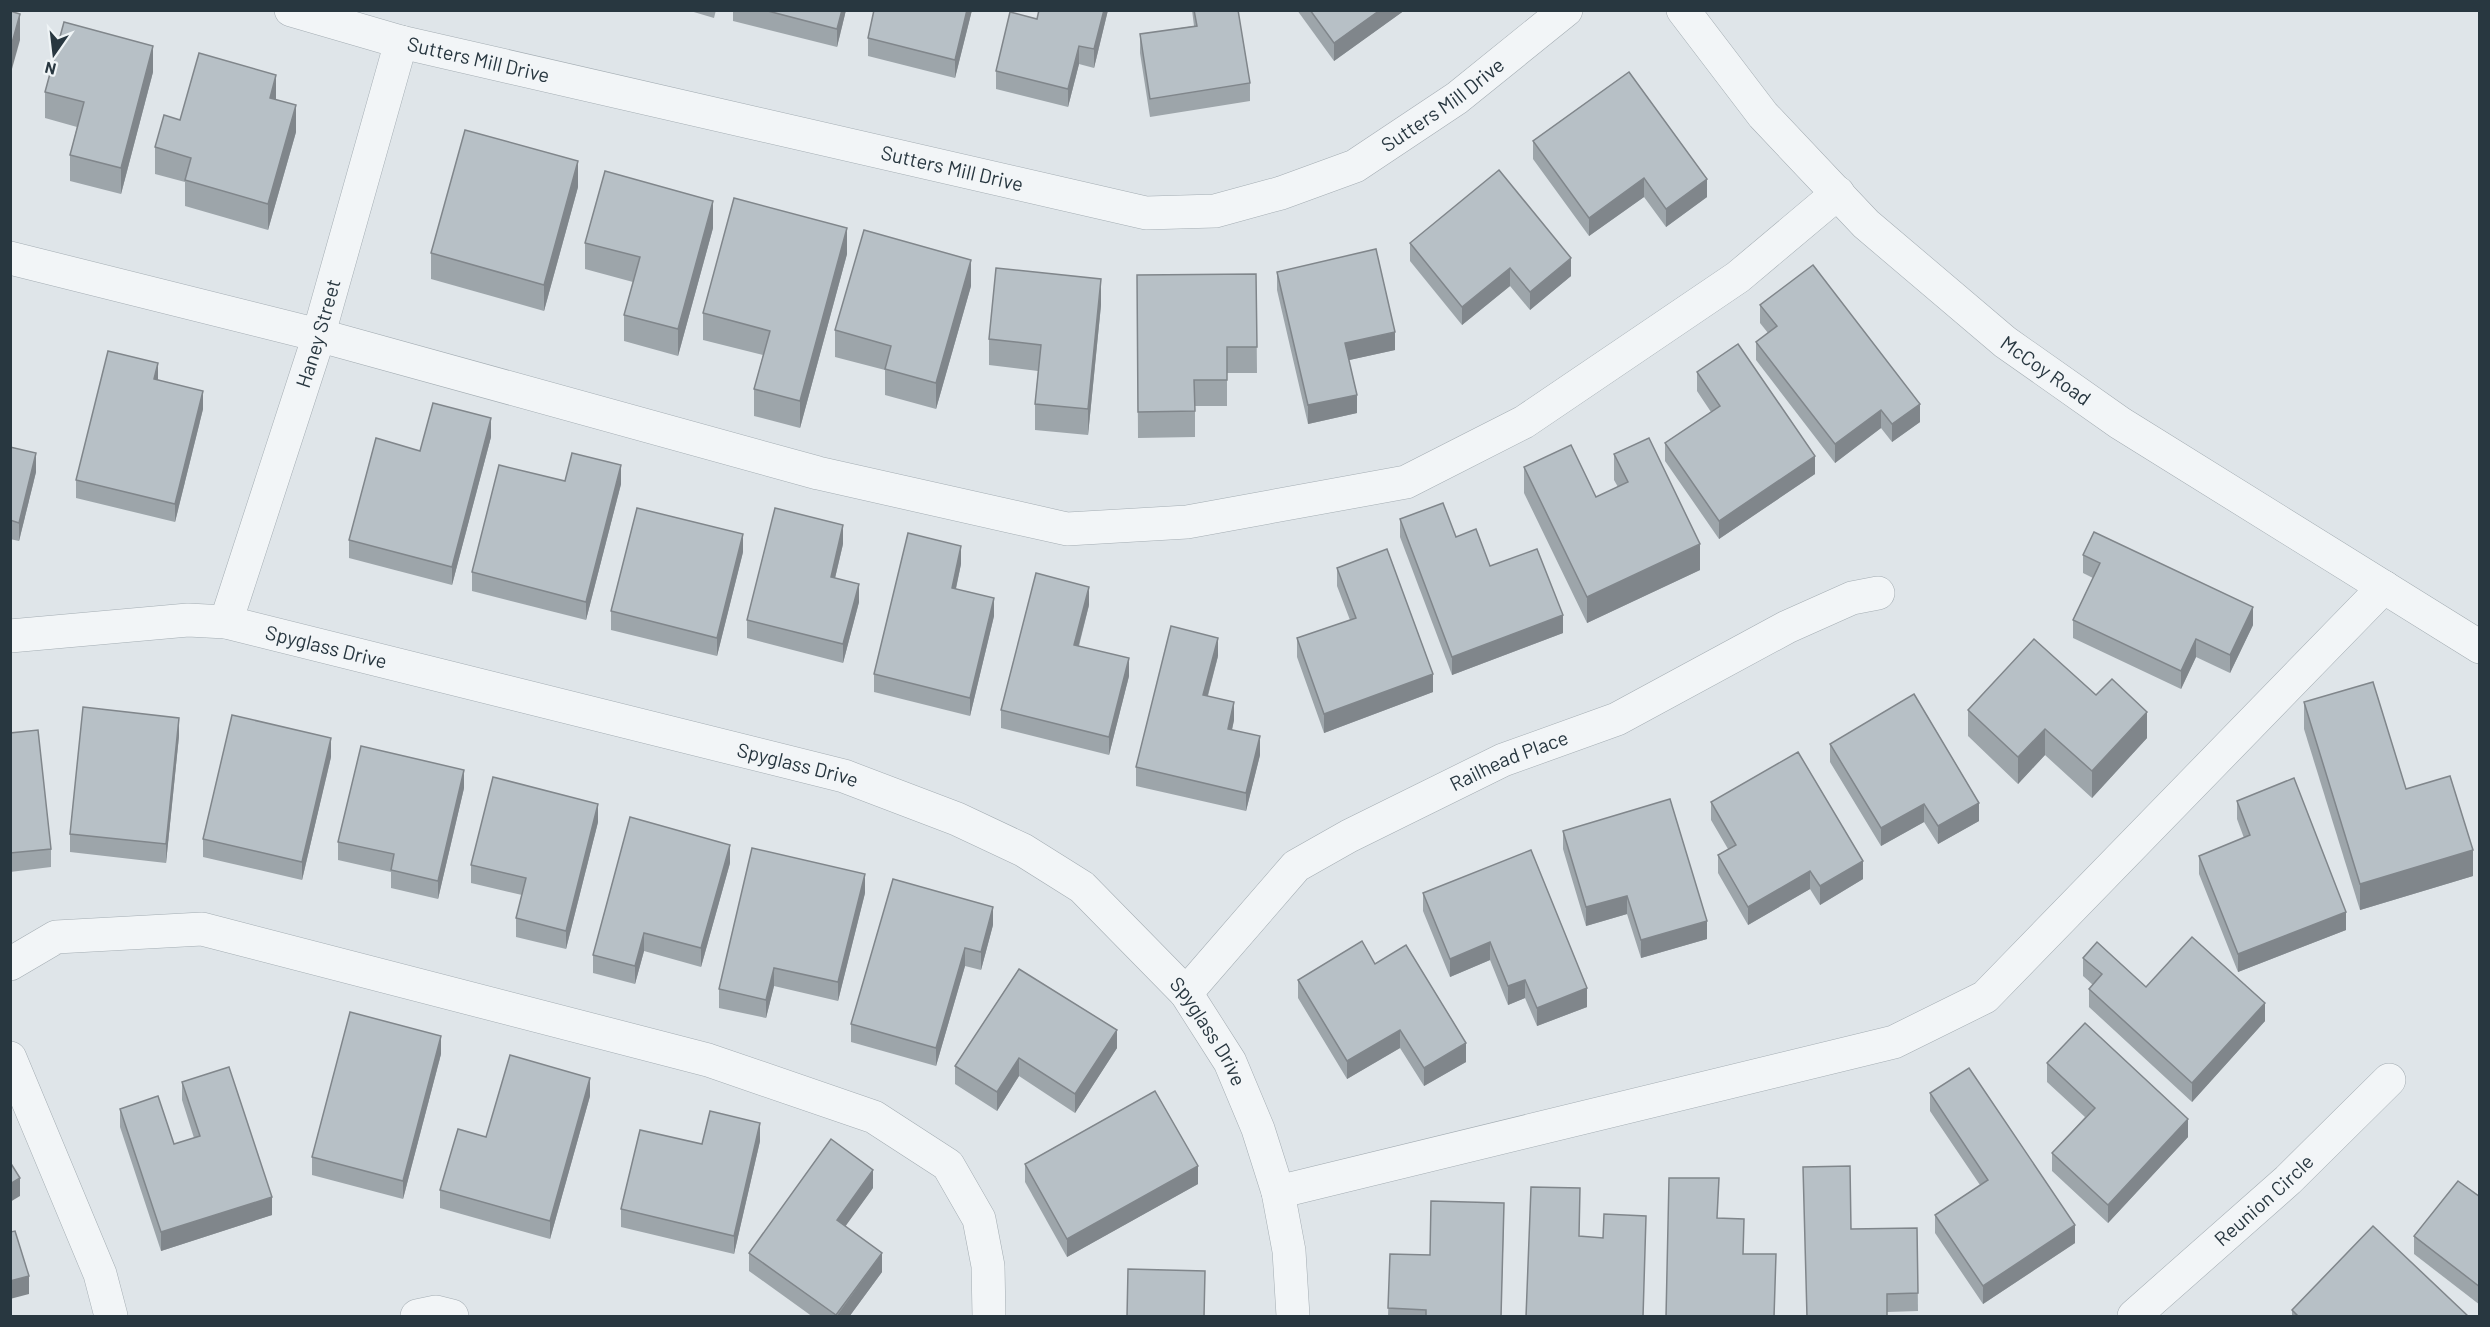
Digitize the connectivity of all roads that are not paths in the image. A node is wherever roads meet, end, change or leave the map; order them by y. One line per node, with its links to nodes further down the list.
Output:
1 (291, 10): 4 (street, Sutters Mill Drive)
2 (1566, 10): 4 (street, Sutters Mill Drive)
3 (1683, 10): 5 (street, McCoy Road)
4 (401, 42): 7 (street, Haney Street)
5 (1838, 193): 7 (street); 8 (street, McCoy Road)
6 (10, 258): 7 (street)
7 (318, 335): 10 (street, Haney Street)
8 (2384, 587): 12 (street, McCoy Road); 17 (street)
9 (1878, 593): 14 (street, Railhead Place)
10 (226, 622): 11 (street, Spyglass Drive); 14 (street, Spyglass Drive)
11 (10, 636)
12 (2480, 647)
13 (10, 964): 21 (street)
14 (1186, 993): 17 (street, Spyglass Drive)
15 (10, 1058): 18 (street)
16 (2390, 1080): 23 (street, Reunion Circle)
17 (1278, 1192): 22 (street, Spyglass Drive)
18 (111, 1317)
19 (417, 1317): 20 (street)
20 (452, 1317)
21 (989, 1317)
22 (1293, 1317)
23 (2134, 1317)

